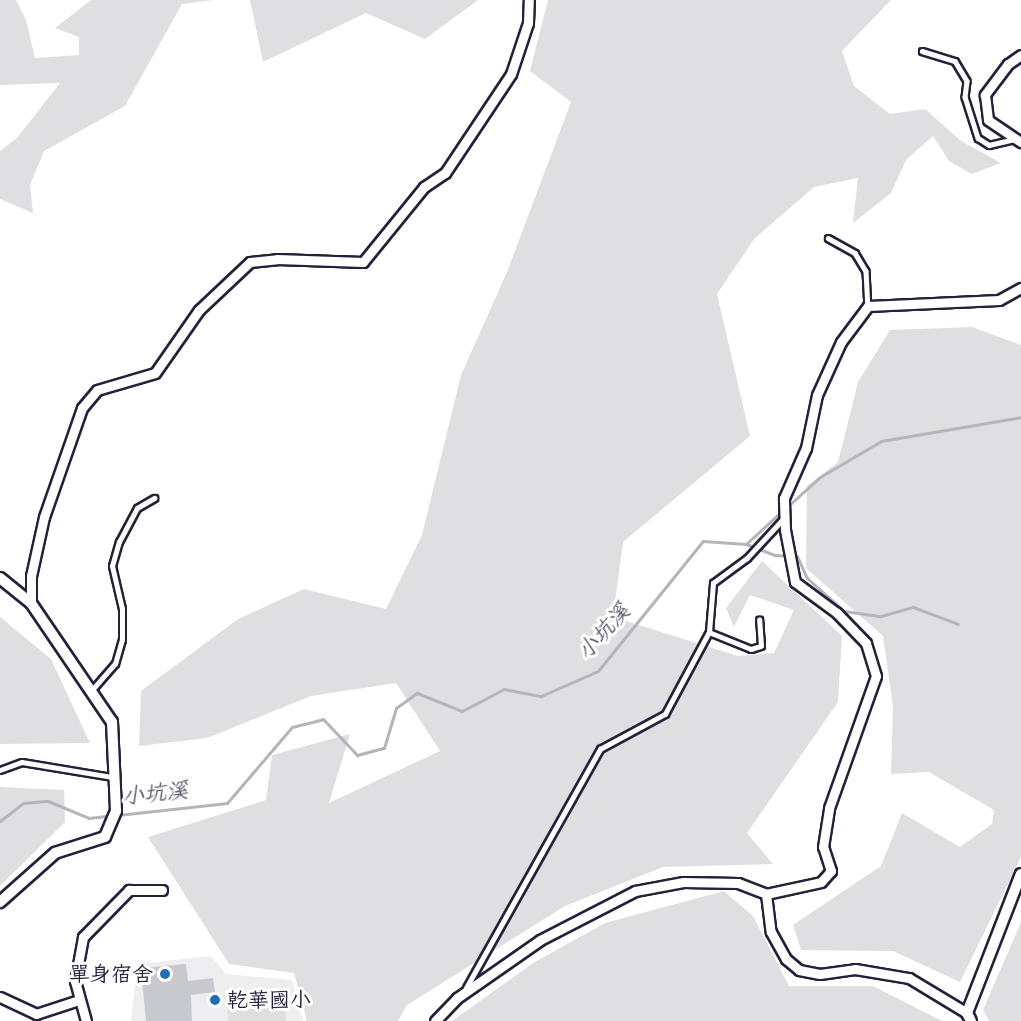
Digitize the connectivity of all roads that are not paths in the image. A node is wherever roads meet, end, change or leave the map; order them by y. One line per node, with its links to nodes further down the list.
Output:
1 (529, 0): 11 (street)
2 (922, 51): 4 (lane)
3 (1021, 55): 4 (street)
4 (1019, 140)
5 (828, 238): 7 (lane)
6 (1021, 288): 7 (street)
7 (868, 306): 9 (street)
8 (154, 498): 14 (lane)
9 (786, 515): 13 (lane); 19 (street)
10 (0, 578): 11 (street)
11 (31, 603): 14 (street)
12 (759, 620): 13 (lane)
13 (709, 632): 21 (lane)
14 (92, 690): 16 (street)
15 (0, 770): 16 (lane)
16 (116, 778): 20 (street)
17 (1021, 874): 24 (street)
18 (162, 890): 23 (street)
19 (766, 894): 21 (street); 24 (street)
20 (0, 902)
21 (462, 996): 26 (street)
22 (0, 997): 23 (street)
23 (79, 1000): 25 (street)
24 (969, 1017)
25 (86, 1021)
26 (435, 1021)

